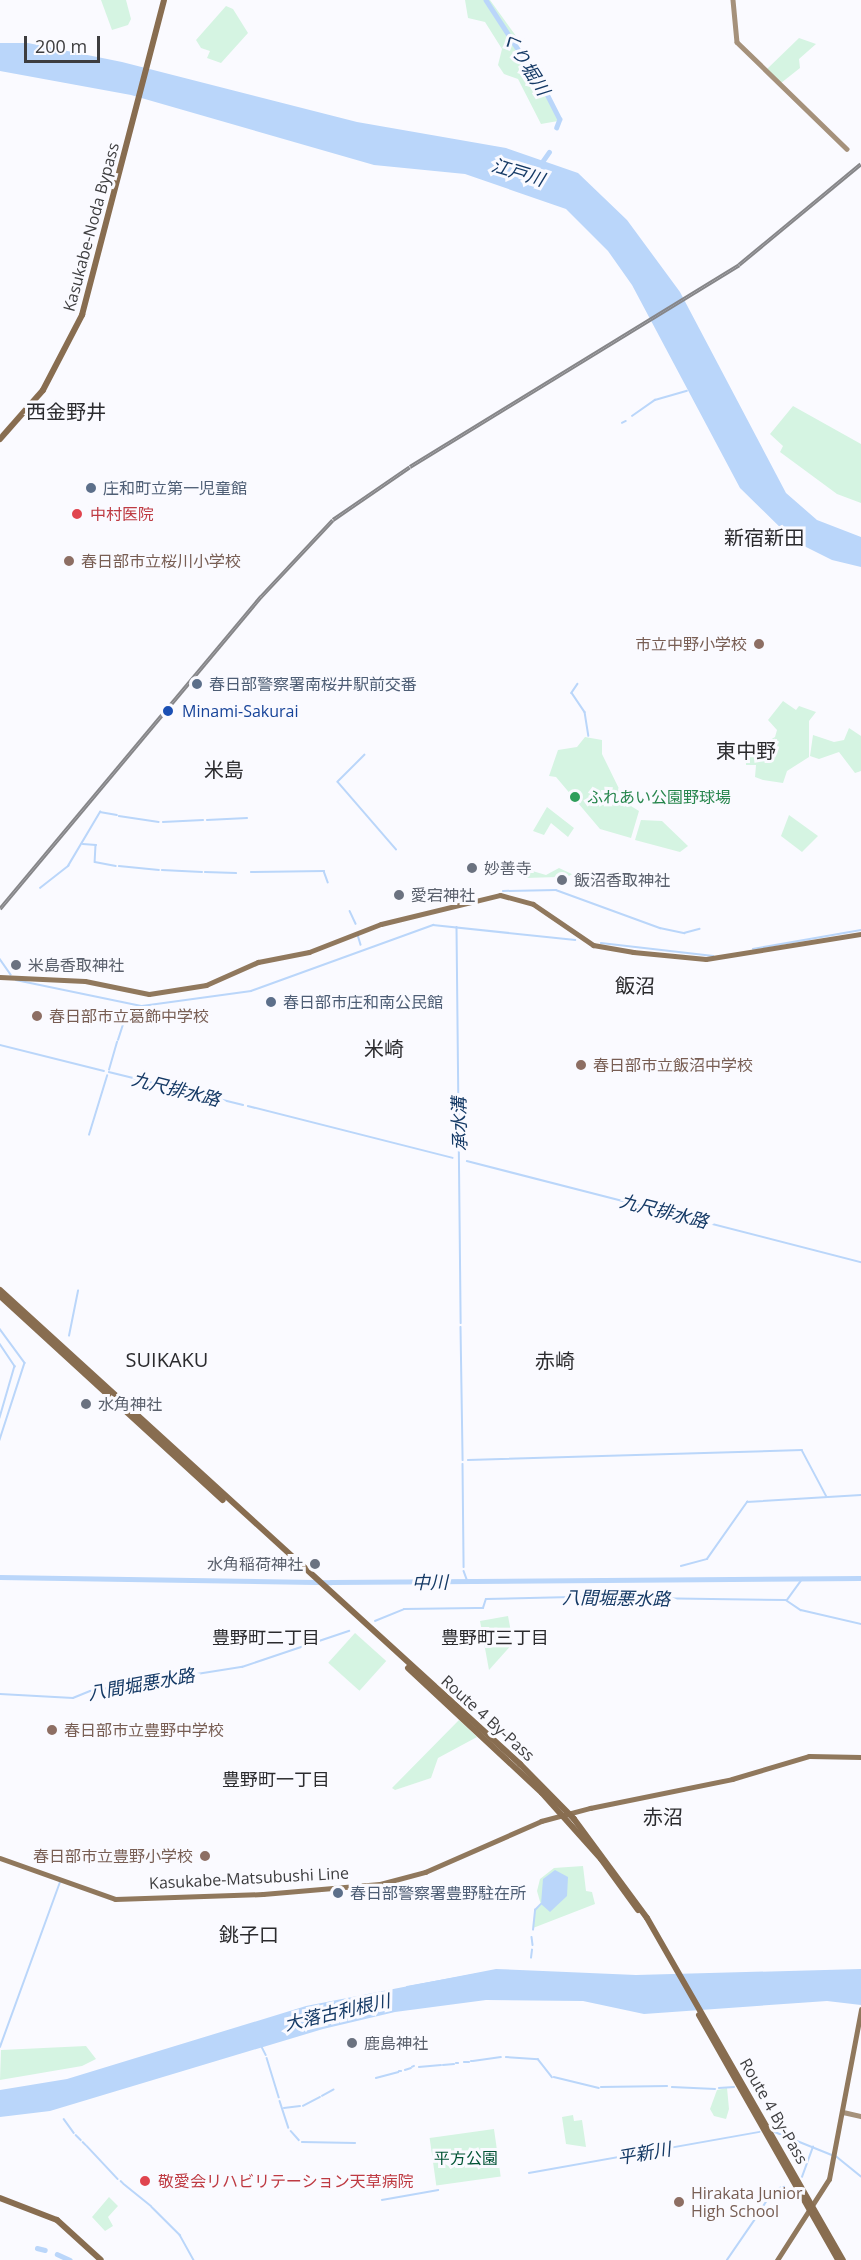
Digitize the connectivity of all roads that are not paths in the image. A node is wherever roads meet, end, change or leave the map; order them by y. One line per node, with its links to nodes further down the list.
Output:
1 (162, 0): 4 (highway, Kasukabe-Noda Bypass)
2 (733, 0): 3 (main road)
3 (847, 149)
4 (110, 202): 5 (highway, Kasukabe-Noda Bypass); 6 (highway, Kasukabe-Noda Bypass)
5 (0, 435)
6 (0, 440)
7 (861, 934): 8 (main road)
8 (0, 977)
9 (0, 1290): 11 (highway, Route 4 By-Pass)
10 (0, 1296): 11 (highway, Route 4 By-Pass)
11 (293, 1561): 13 (highway, Route 4 By-Pass)
12 (861, 1757): 13 (main road, Kasukabe-Matsubushi Line)
13 (566, 1814): 14 (main road, Kasukabe-Matsubushi Line); 19 (highway, Route 4 By-Pass)
14 (0, 1858)
15 (861, 2009): 16 (main road)
16 (843, 2112): 17 (main road); 19 (main road)
17 (861, 2116)
18 (0, 2198): 20 (highway)
19 (813, 2211): 21 (main road); 22 (highway, Route 4 By-Pass); 23 (highway, Route 4 By-Pass)
20 (101, 2260)
21 (777, 2260)
22 (838, 2260)
23 (843, 2260)

